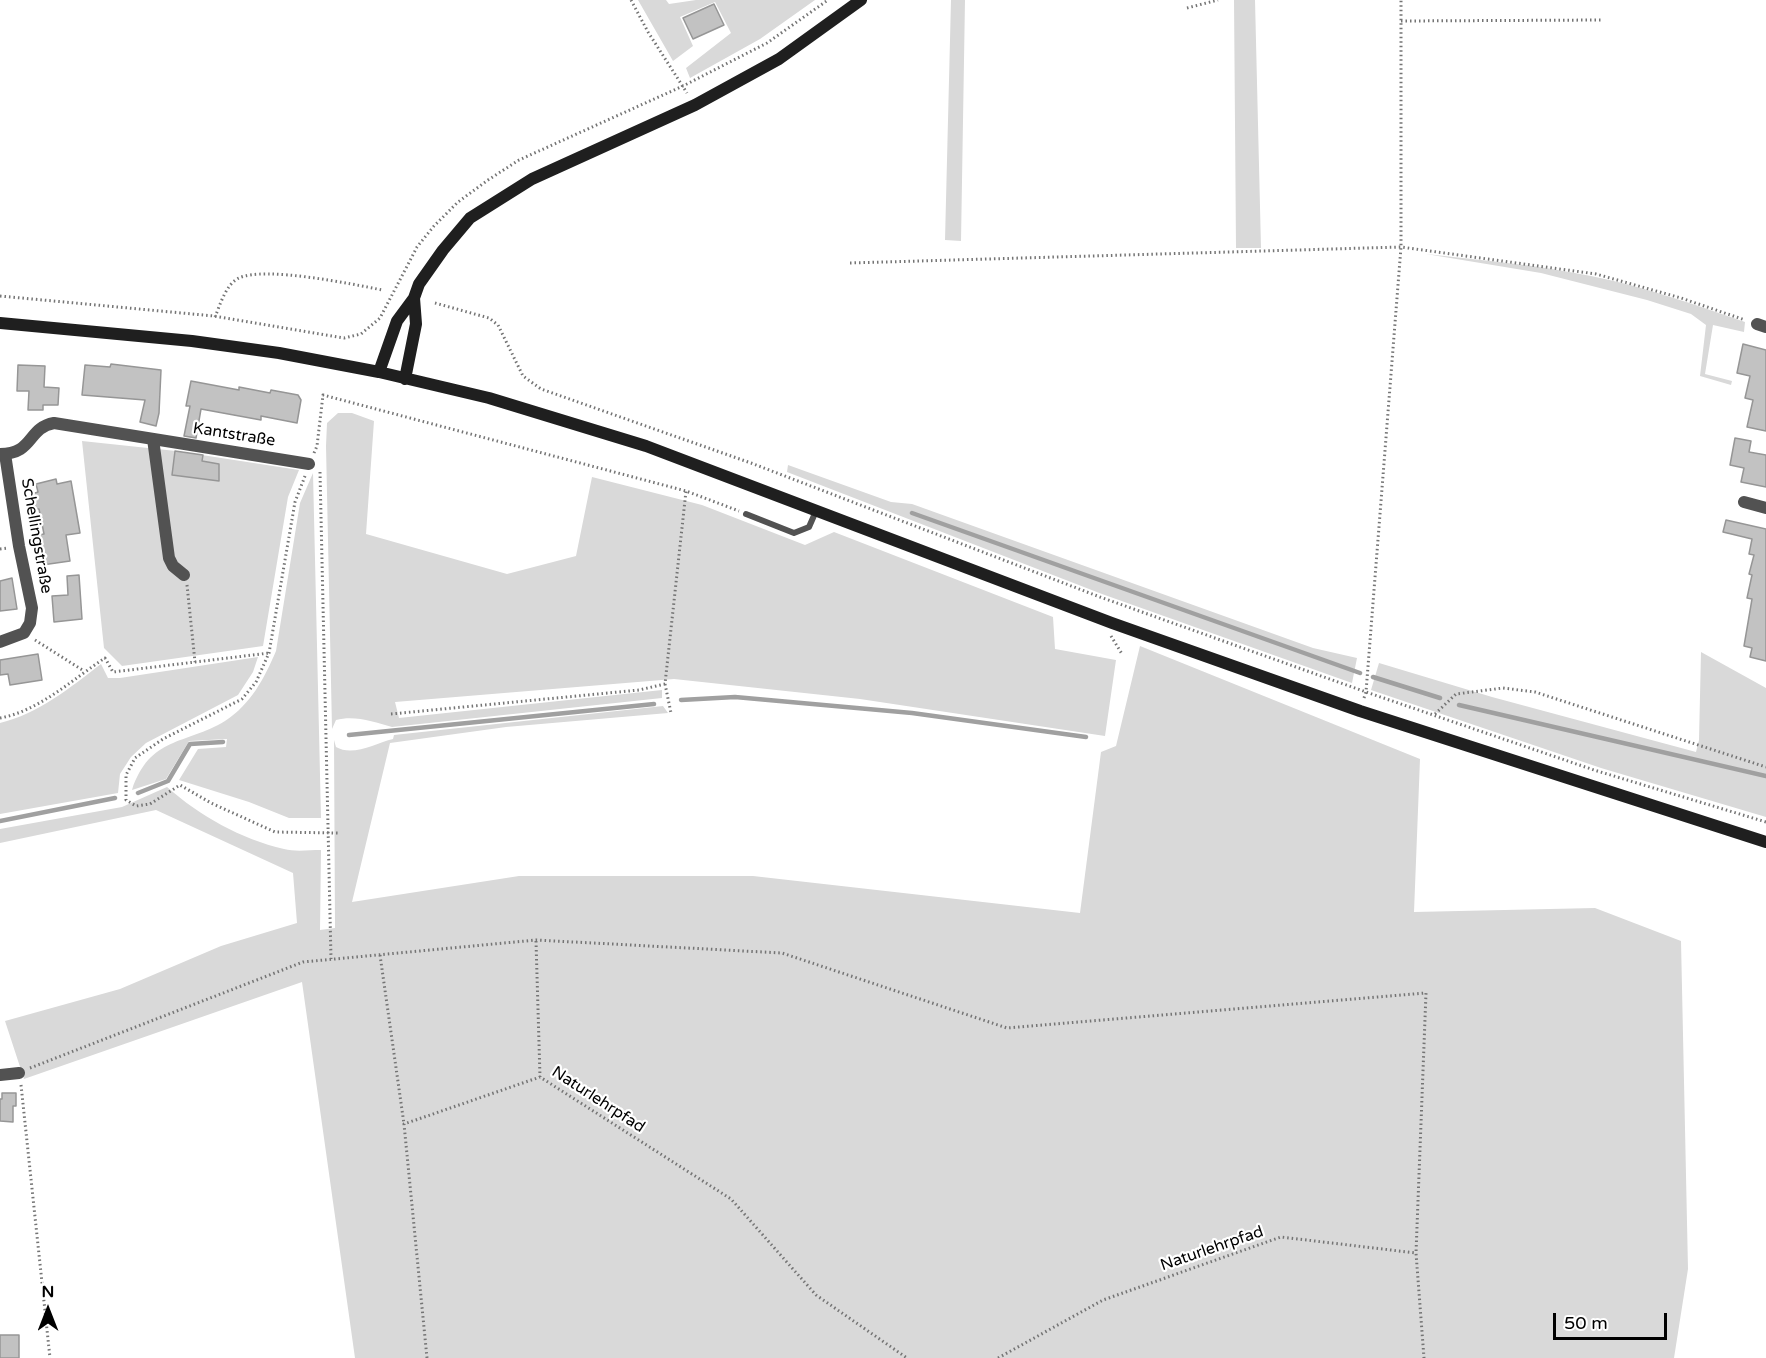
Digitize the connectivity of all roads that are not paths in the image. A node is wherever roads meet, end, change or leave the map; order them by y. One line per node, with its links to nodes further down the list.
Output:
1 (861, 0): 2 (main road)
2 (414, 298): 4 (main road); 5 (main road)
3 (0, 323): 4 (main road)
4 (379, 372): 5 (main road)
5 (405, 379): 11 (main road)
6 (153, 439): 7 (street, Kantstraße); 8 (street, Kantstraße); 13 (street)
7 (3, 454): 14 (street, Schellingstraße)
8 (309, 464)
9 (1744, 502): 10 (street)
10 (1766, 508)
11 (817, 510): 12 (lane); 15 (main road)
12 (746, 514)
13 (184, 575)
14 (0, 642)
15 (1766, 842)
16 (19, 1073): 17 (street)
17 (0, 1075)

